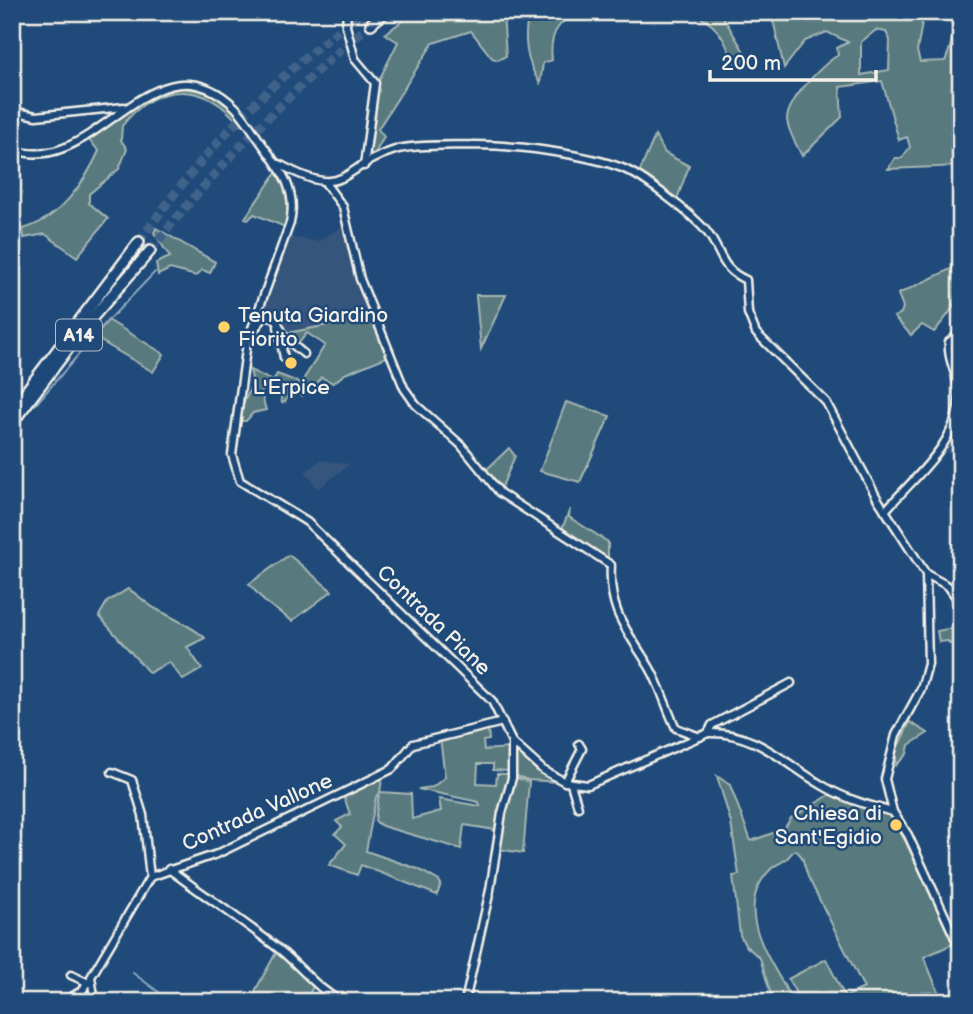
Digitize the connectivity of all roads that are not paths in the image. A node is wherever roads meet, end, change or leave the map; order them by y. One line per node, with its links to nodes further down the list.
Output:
1 (347, 12): 8 (street)
2 (385, 12): 3 (highway)
3 (372, 24)
4 (126, 107): 5 (street); 6 (street, Contrada Piane); 7 (street, Contrada Piane)
5 (12, 111)
6 (12, 149)
7 (278, 163): 9 (street, Contrada Piane); 14 (street, Contrada Piane)
8 (364, 166): 9 (street); 19 (street)
9 (326, 184): 25 (street)
10 (139, 242): 17 (highway, A14)
11 (150, 250): 18 (highway, A14)
12 (279, 325): 14 (street); 15 (street); 16 (street)
13 (961, 333): 19 (street)
14 (247, 342): 23 (street, Contrada Piane)
15 (304, 354)
16 (284, 358)
17 (12, 410)
18 (12, 423)
19 (885, 511): 20 (street)
20 (926, 574): 21 (street); 31 (street)
21 (961, 604)
22 (791, 683): 24 (street)
23 (503, 722): 26 (street, Contrada Piane); 32 (street, Contrada Vallone)
24 (708, 733): 25 (street); 31 (street)
25 (700, 737): 29 (street)
26 (512, 742): 29 (street, Contrada Piane); 40 (street)
27 (579, 744): 29 (street)
28 (112, 772): 33 (street)
29 (568, 783): 30 (street)
30 (578, 807)
31 (893, 812): 34 (street)
32 (169, 869): 33 (street, Contrada Vallone); 39 (street)
33 (150, 877): 36 (street)
34 (961, 951)
35 (71, 975): 36 (street)
36 (89, 983): 37 (street); 38 (street)
37 (63, 1002)
38 (96, 1002)
39 (342, 1002)
40 (465, 1002)

